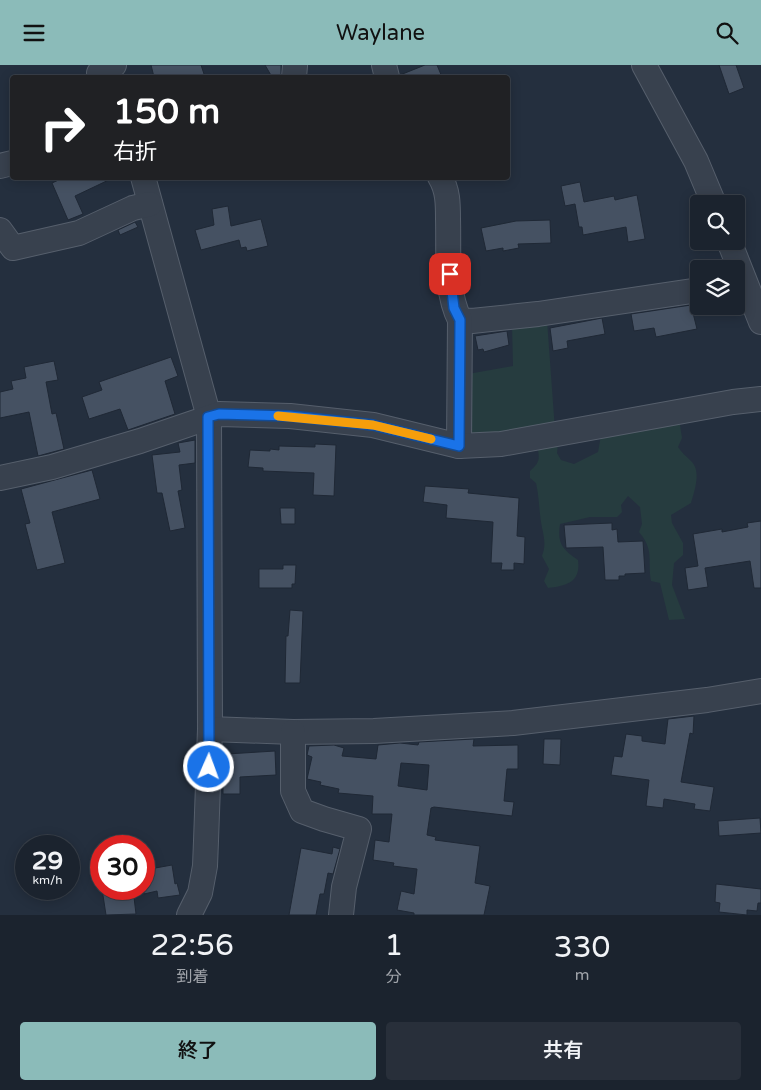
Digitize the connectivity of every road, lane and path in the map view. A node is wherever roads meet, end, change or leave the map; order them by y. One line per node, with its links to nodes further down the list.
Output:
1 (644, 65): 4 (street)
2 (144, 180): 5 (street)
3 (442, 180): 9 (street)
4 (710, 195)
5 (150, 204): 6 (street); 12 (street)
6 (0, 231)
7 (690, 291): 9 (street)
8 (745, 291): 10 (street)
9 (460, 320): 13 (street)
10 (761, 322)
11 (761, 399): 13 (street)
12 (208, 417): 13 (street); 14 (street); 16 (street)
13 (459, 446)
14 (0, 478)
15 (761, 691): 17 (street)
16 (210, 729): 17 (street); 18 (street)
17 (294, 732): 19 (street)
18 (189, 915)
19 (341, 915)

